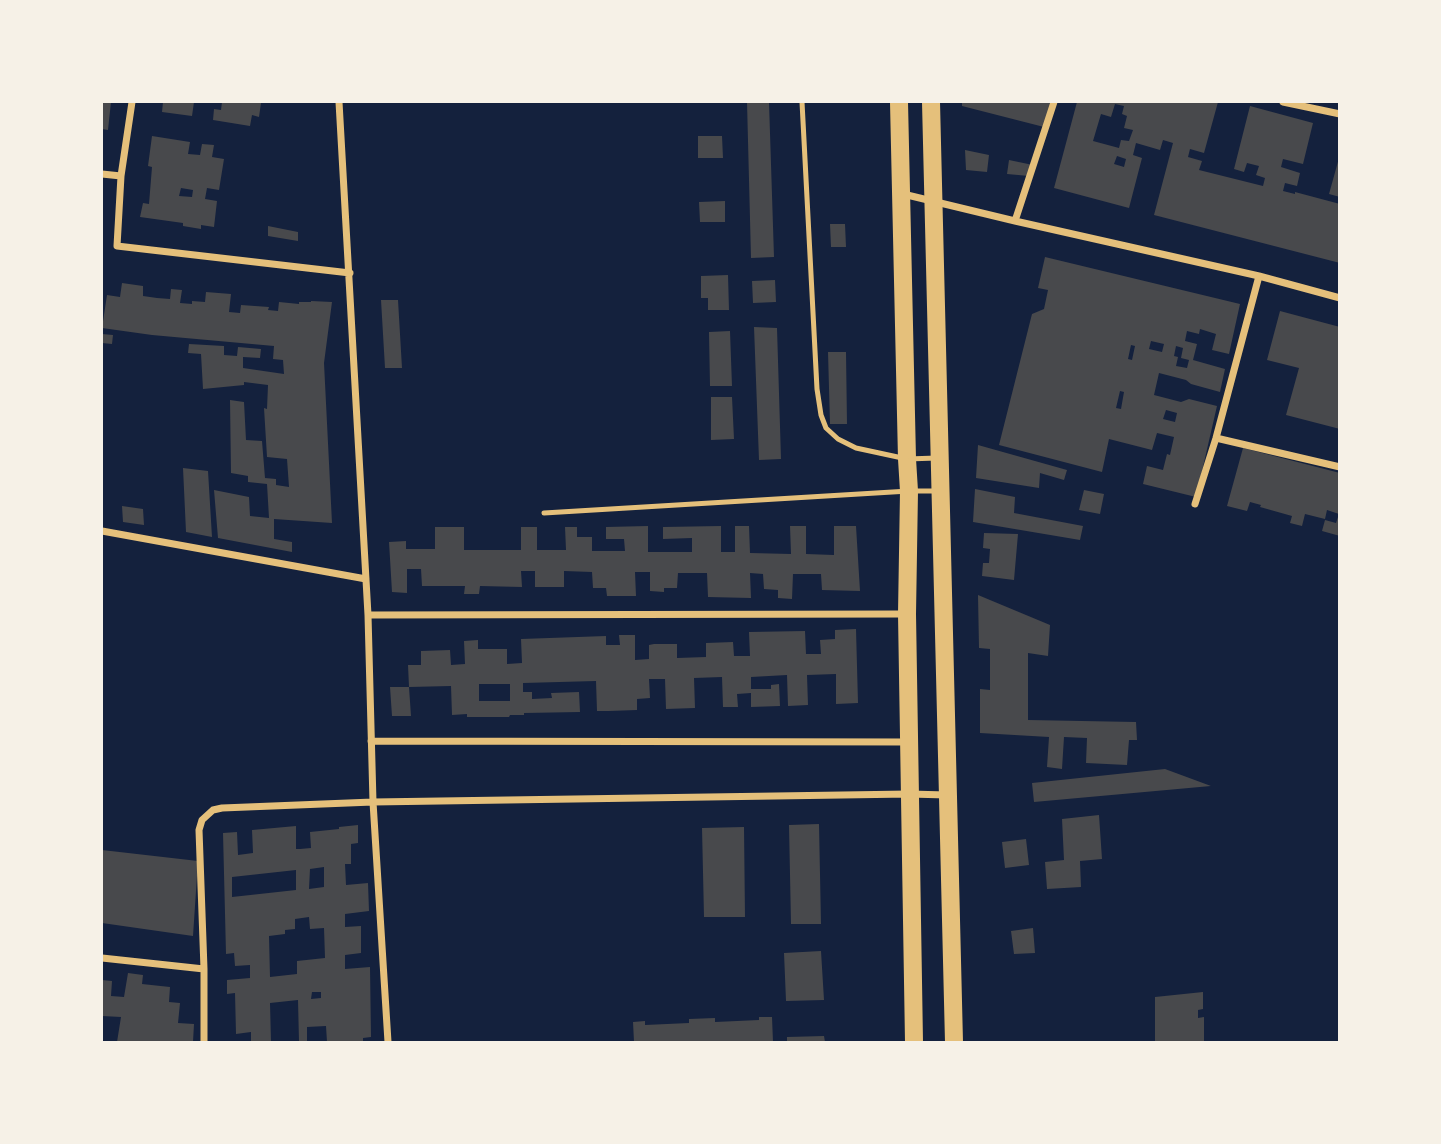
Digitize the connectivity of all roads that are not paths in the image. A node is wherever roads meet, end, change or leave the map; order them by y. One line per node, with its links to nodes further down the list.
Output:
1 (132, 102): 10 (street)
2 (339, 102): 14 (street)
3 (802, 102): 19 (lane)
4 (899, 102): 11 (main road)
5 (931, 102): 12 (main road)
6 (1054, 102): 13 (street)
7 (1283, 102): 8 (street)
8 (1339, 114)
9 (102, 174): 10 (street)
10 (121, 176): 14 (street)
11 (902, 194): 12 (street); 19 (main road)
12 (933, 202): 13 (street); 18 (main road)
13 (1015, 221): 15 (street)
14 (350, 273): 26 (street)
15 (1259, 276): 16 (street); 17 (street)
16 (1339, 298)
17 (1216, 438): 20 (street); 23 (street)
18 (940, 458): 19 (lane); 22 (main road)
19 (907, 459): 21 (main road)
20 (1339, 467)
21 (909, 491): 22 (lane); 24 (lane); 27 (main road)
22 (940, 492): 32 (main road)
23 (1195, 503)
24 (544, 513)
25 (102, 531): 26 (street)
26 (366, 579): 28 (street)
27 (907, 614): 28 (street); 30 (main road)
28 (368, 615): 29 (street)
29 (371, 741): 30 (street); 33 (street)
30 (909, 742): 31 (main road)
31 (909, 794): 32 (street); 33 (street); 38 (main road)
32 (948, 795): 39 (main road)
33 (373, 802): 35 (street); 37 (street)
34 (102, 958): 35 (street)
35 (204, 969): 36 (street)
36 (204, 1042)
37 (388, 1042)
38 (914, 1042)
39 (954, 1042)

